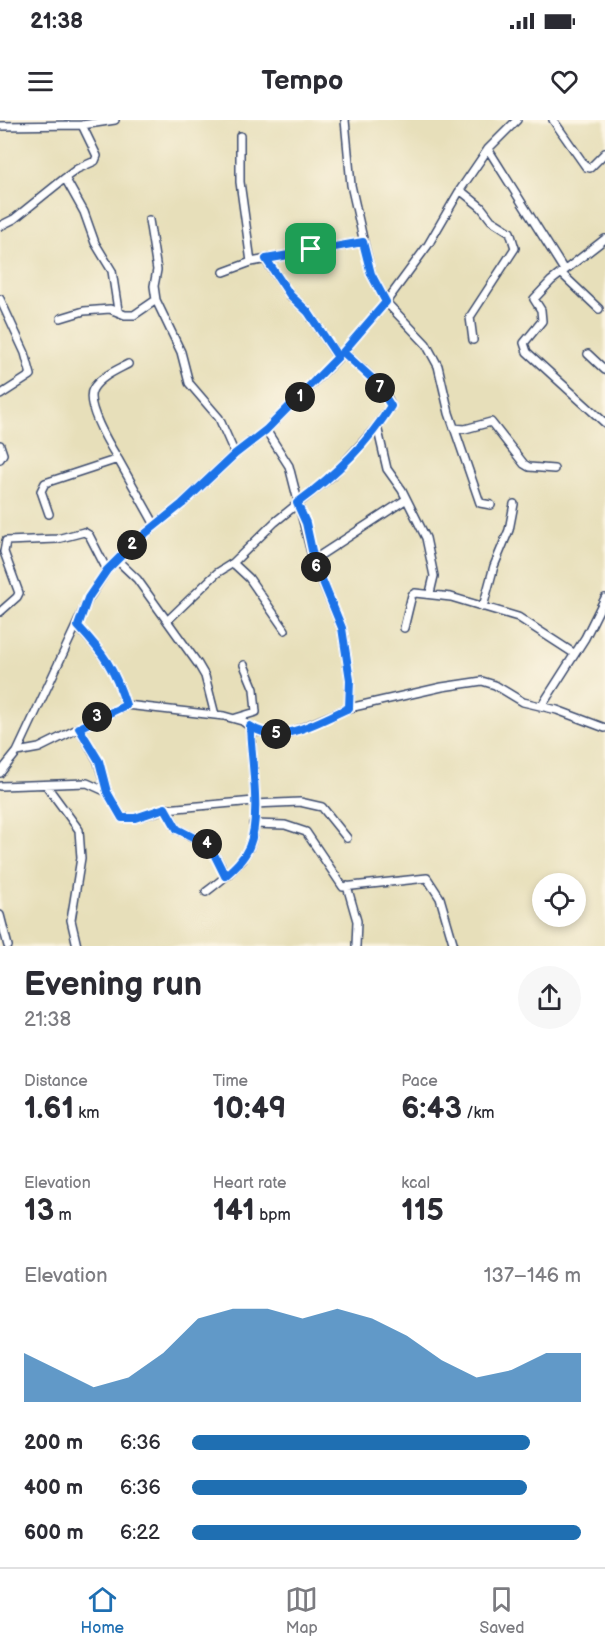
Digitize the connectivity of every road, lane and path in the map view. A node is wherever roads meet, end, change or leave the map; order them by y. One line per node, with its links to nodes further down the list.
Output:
1 (115, 120): 5 (street)
2 (345, 120): 15 (street)
3 (517, 120): 8 (street)
4 (553, 120): 9 (street)
5 (82, 125): 6 (street); 10 (street)
6 (0, 126)
7 (240, 136): 17 (street)
8 (489, 149): 11 (street); 19 (street)
9 (605, 153)
10 (65, 178): 13 (street); 24 (street)
11 (460, 190): 22 (street); 26 (street)
12 (149, 219): 21 (street)
13 (0, 226)
14 (605, 239): 19 (street)
15 (363, 242): 16 (street); 22 (street)
16 (266, 259): 17 (street); 28 (street)
17 (251, 262): 18 (street)
18 (224, 272)
19 (563, 272): 23 (street); 32 (street)
20 (0, 299): 31 (street)
21 (156, 300): 24 (street); 37 (street)
22 (386, 302): 28 (street); 34 (street)
23 (599, 309)
24 (118, 310): 25 (street)
25 (61, 318)
26 (473, 340)
27 (588, 354): 30 (street)
28 (340, 355): 33 (street); 35 (street)
29 (128, 364): 39 (street)
30 (605, 370)
31 (0, 395)
32 (605, 423)
33 (377, 426): 41 (street); 42 (street)
34 (454, 428): 40 (street); 44 (street)
35 (266, 430): 37 (street); 42 (street)
36 (0, 445): 38 (street)
37 (235, 454): 46 (street)
38 (0, 459)
39 (118, 459): 45 (street); 46 (street)
40 (554, 470)
41 (405, 500): 48 (street); 51 (street)
42 (297, 503): 48 (street); 49 (street)
43 (514, 504): 53 (street)
44 (491, 505)
45 (49, 514)
46 (155, 525): 47 (street)
47 (117, 560): 50 (street); 55 (street)
48 (314, 560): 63 (street)
49 (233, 563): 55 (street); 58 (street)
50 (107, 570): 54 (street); 56 (street)
51 (430, 593): 53 (street); 57 (street)
52 (605, 598): 59 (street)
53 (483, 607): 59 (street)
54 (0, 612)
55 (167, 621): 64 (street)
56 (78, 626): 61 (street); 69 (street)
57 (404, 628)
58 (285, 630)
59 (575, 654): 62 (street)
60 (244, 666): 65 (street)
61 (126, 705): 64 (street); 67 (street)
62 (541, 706): 63 (street); 68 (street)
63 (349, 708): 66 (street)
64 (215, 715): 65 (street)
65 (236, 718): 66 (street)
66 (250, 726): 76 (street)
67 (79, 728): 69 (street); 75 (street)
68 (605, 728)
69 (17, 752): 71 (street)
70 (0, 760): 71 (street)
71 (7, 766): 72 (street)
72 (0, 773)
73 (46, 785): 74 (street); 75 (street); 85 (street)
74 (0, 786)
75 (107, 792): 77 (street)
76 (254, 803): 77 (street); 78 (street); 79 (street)
77 (167, 810): 80 (street)
78 (254, 824): 80 (street); 81 (street)
79 (347, 838)
80 (225, 876): 82 (street)
81 (347, 886): 86 (street); 87 (street)
82 (206, 892)
83 (0, 915): 84 (street)
84 (5, 942)
85 (77, 946)
86 (356, 946)
87 (454, 946)

